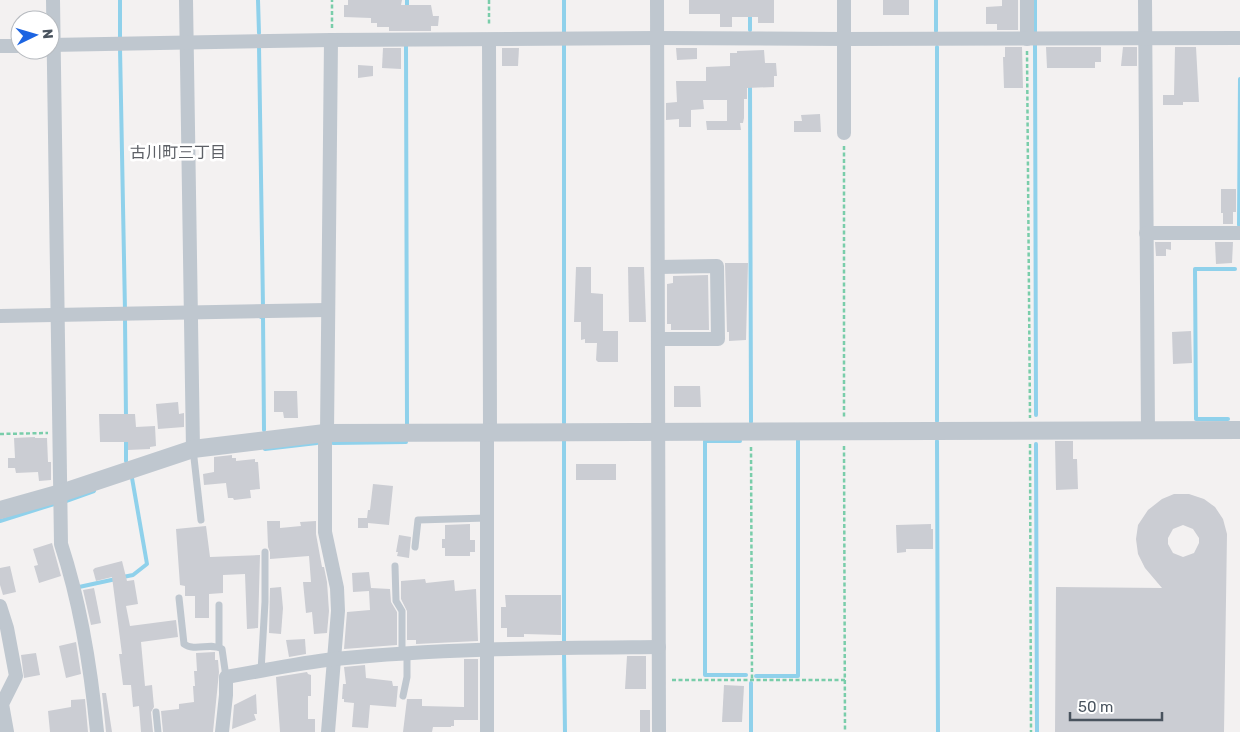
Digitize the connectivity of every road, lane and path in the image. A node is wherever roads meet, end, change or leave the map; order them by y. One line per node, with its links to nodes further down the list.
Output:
1 (186, 0): 15 (street)
2 (332, 0): 12 (path)
3 (489, 0): 13 (path)
4 (657, 0): 8 (street)
5 (844, 0): 14 (street)
6 (1027, 0): 10 (street)
7 (1145, 0): 11 (street)
8 (657, 38): 13 (street); 14 (street); 21 (street)
9 (1240, 38): 11 (street)
10 (1027, 39): 11 (street); 14 (street); 28 (path)
11 (1145, 39): 19 (street)
12 (331, 40): 13 (street); 15 (street); 22 (street)
13 (489, 40): 30 (street)
14 (844, 40): 18 (street)
15 (186, 42): 16 (street); 23 (street)
16 (60, 45)
17 (52, 60): 24 (street)
18 (844, 133): 33 (path)
19 (1146, 233): 20 (street); 29 (street)
20 (1240, 233)
21 (658, 267): 26 (street); 26 (street)
22 (327, 310): 23 (street); 35 (street)
23 (191, 313): 24 (street); 37 (street)
24 (58, 315): 25 (street); 34 (street)
25 (0, 316)
26 (658, 339): 31 (street)
27 (1240, 430): 29 (street)
28 (1030, 431): 29 (street); 33 (street); 69 (path)
29 (1148, 431)
30 (489, 432): 31 (street); 35 (street); 40 (street)
31 (658, 432): 32 (street); 48 (street)
32 (751, 432): 33 (street); 56 (path)
33 (844, 432): 57 (path)
34 (60, 433): 36 (path); 38 (street)
35 (326, 433): 37 (street); 52 (street)
36 (0, 434)
37 (193, 449): 38 (street); 41 (lane)
38 (60, 493): 39 (street); 62 (street)
39 (0, 510)
40 (487, 518): 42 (lane); 50 (street)
41 (201, 520)
42 (414, 547)
43 (266, 552): 53 (lane)
44 (395, 566): 51 (lane)
45 (179, 598): 49 (lane)
46 (219, 605): 49 (lane)
47 (0, 606): 58 (street)
48 (658, 647): 50 (street); 55 (street)
49 (219, 648): 54 (lane)
50 (487, 649): 51 (street); 66 (street)
51 (405, 654): 52 (street); 59 (lane)
52 (333, 659): 53 (street); 65 (street)
53 (261, 671): 54 (street)
54 (226, 677): 64 (street)
55 (659, 680): 56 (path); 67 (street)
56 (752, 680): 57 (path)
57 (845, 680): 68 (path)
58 (7, 685): 61 (street)
59 (403, 696)
60 (156, 712): 63 (lane)
61 (7, 732)
62 (97, 732)
63 (158, 732)
64 (222, 732)
65 (328, 732)
66 (487, 732)
67 (659, 732)
68 (846, 732)
69 (1032, 732)

